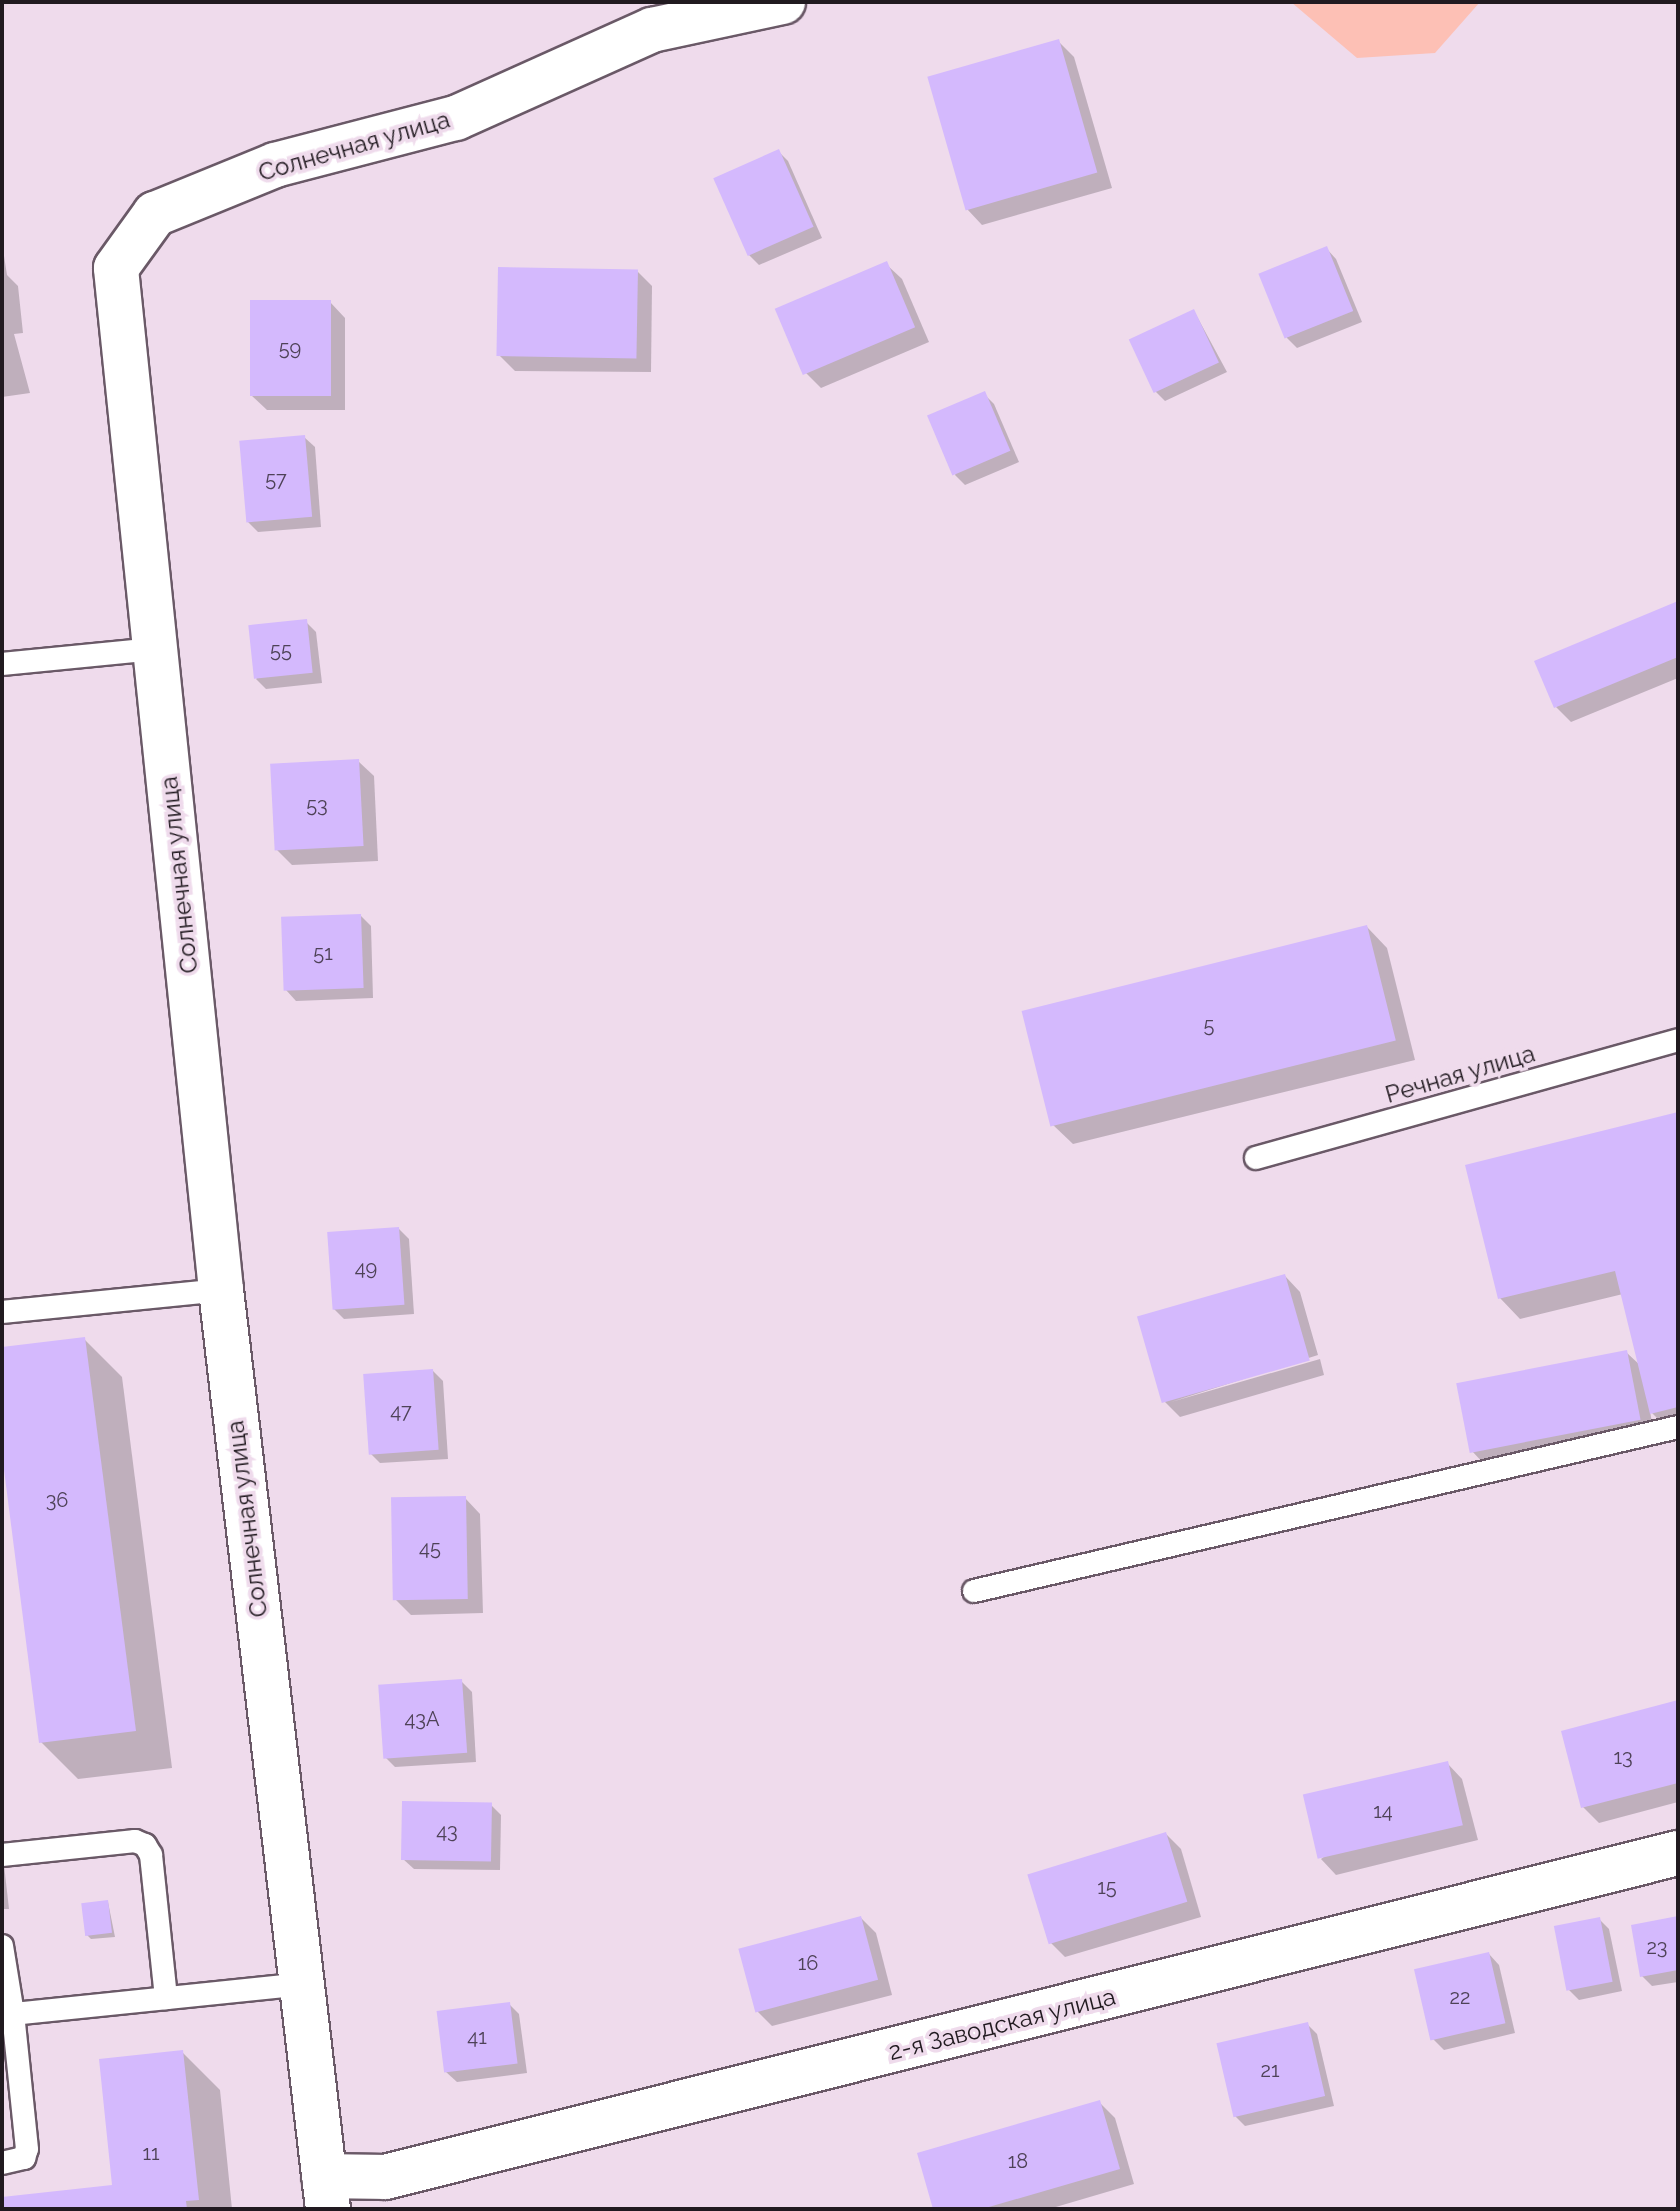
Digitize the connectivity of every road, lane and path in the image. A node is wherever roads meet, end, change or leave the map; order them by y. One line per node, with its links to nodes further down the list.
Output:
1 (783, 2): 2 (street, Солнечная улица)
2 (156, 649): 3 (lane); 6 (street, Солнечная улица)
3 (2, 664)
4 (1678, 1040): 5 (lane, Речная улица)
5 (1256, 1158)
6 (221, 1290): 7 (lane); 13 (street, Солнечная улица)
7 (2, 1312)
8 (1678, 1427): 9 (lane)
9 (974, 1591)
10 (1678, 1853): 17 (street, 2-я Заводская улица)
11 (2, 1855): 14 (lane)
12 (2, 1946): 15 (lane)
13 (302, 1984): 14 (lane); 17 (street, Солнечная улица)
14 (166, 1998): 15 (lane)
15 (13, 2014): 16 (lane)
16 (2, 2163)
17 (326, 2192)

